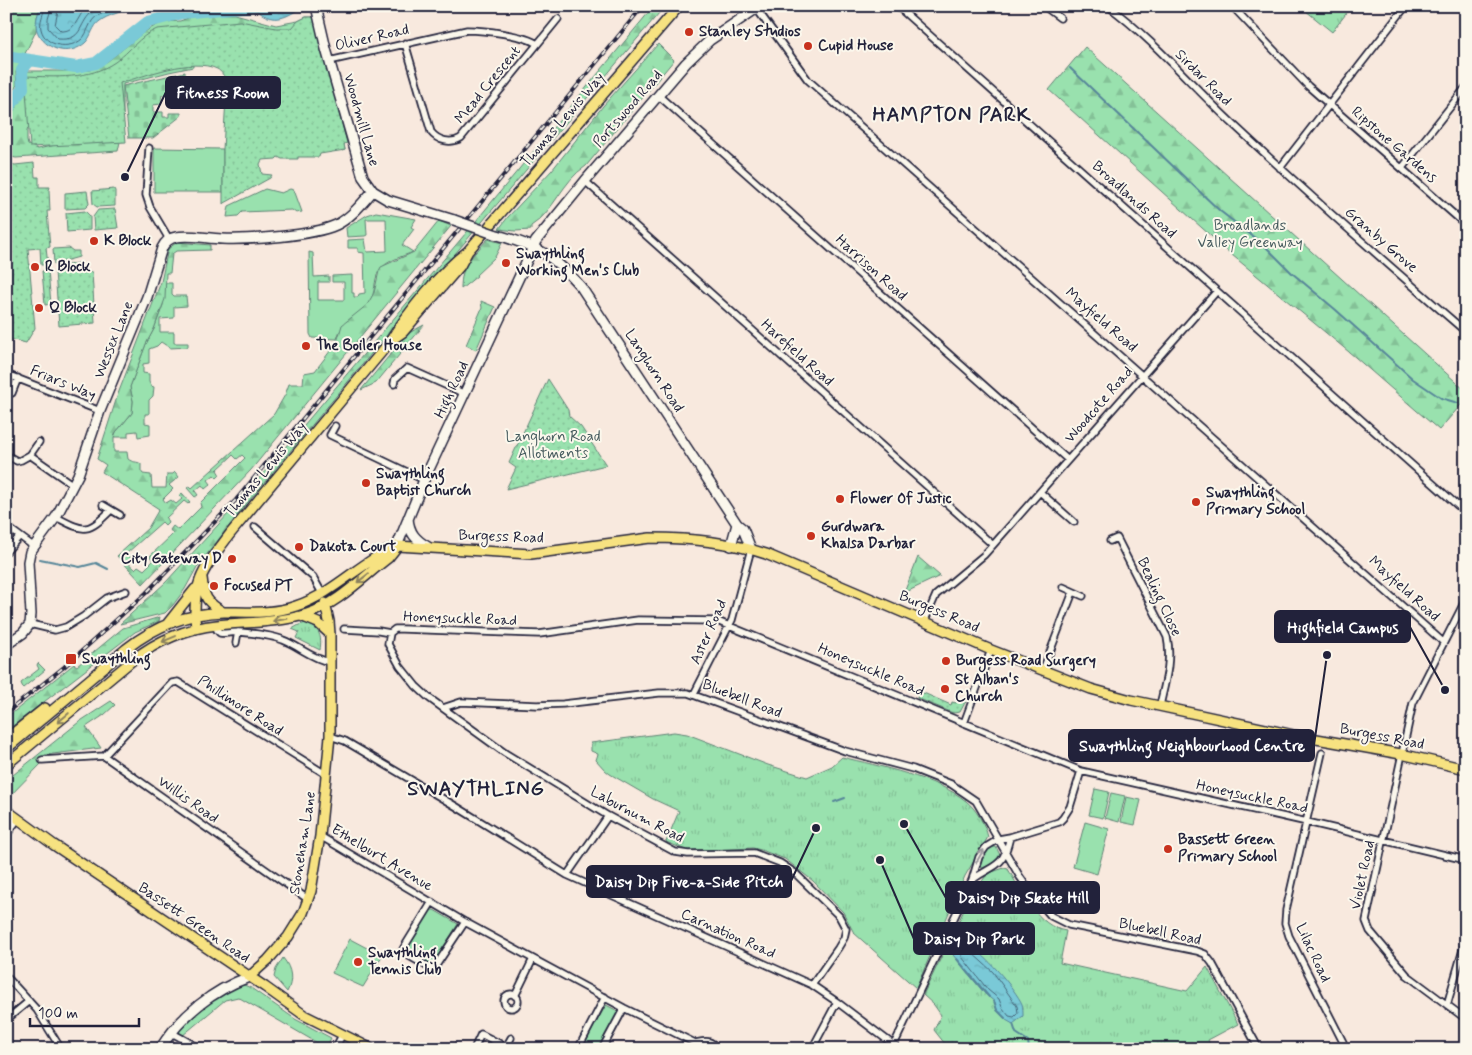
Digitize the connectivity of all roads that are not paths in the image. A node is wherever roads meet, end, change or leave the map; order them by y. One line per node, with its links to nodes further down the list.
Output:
1 (316, 6): 13 (street, Woodmill Lane)
2 (679, 6): 61 (main road, Thomas Lewis Way)
3 (897, 6): 25 (street, Broadlands Road)
4 (1044, 6): 10 (street)
5 (1108, 6): 18 (street, Sirdar Road)
6 (1232, 6): 16 (street, Ripstone Gardens)
7 (1406, 6): 16 (street)
8 (757, 7): 15 (street, Portswood Road); 28 (street, Mayfield Road)
9 (558, 18): 12 (street, Mead Crescent)
10 (1060, 18)
11 (405, 42): 12 (street, Oliver Road); 12 (street, Mead Crescent); 13 (street, Oliver Road)
12 (537, 44)
13 (329, 61): 21 (street, Woodmill Lane)
14 (1466, 87): 19 (street)
15 (658, 95): 20 (street, Portswood Road); 38 (street, Harrison Road)
16 (1329, 104): 18 (street); 19 (street, Ripstone Gardens)
17 (149, 148): 23 (street)
18 (1280, 168): 26 (street, Granby Grove)
19 (1402, 168): 22 (street, Ripstone Gardens)
20 (585, 181): 24 (street, Portswood Road); 54 (street, Harefield Road)
21 (372, 191): 23 (street); 24 (street, bridge)
22 (1466, 225)
23 (169, 239): 33 (street, Wessex Lane)
24 (533, 246): 32 (street, High Road); 49 (street, Langhorn Road)
25 (1217, 291): 28 (street, Woodcote Road); 44 (street, Broadlands Road)
26 (1466, 332)
27 (6, 374): 29 (street, Friars Way)
28 (1143, 374): 38 (street, Woodcote Road); 83 (street, Mayfield Road)
29 (18, 378): 31 (street, Friars Way); 33 (street, Friars Way)
30 (394, 384): 32 (street)
31 (12, 393)
32 (465, 394): 39 (street, High Road)
33 (100, 411): 40 (street, Wessex Lane)
34 (335, 426): 39 (street)
35 (39, 442): 36 (street)
36 (30, 455): 37 (street); 40 (street)
37 (8, 456)
38 (1068, 460): 41 (street, Woodcote Road)
39 (424, 480): 47 (street, High Road)
40 (73, 486): 46 (street, Wessex Lane)
41 (1040, 492): 48 (street); 54 (street, Woodcote Road)
42 (104, 505): 43 (street)
43 (111, 510): 45 (street); 46 (street)
44 (1466, 513)
45 (120, 515)
46 (56, 516): 55 (street, Wessex Lane)
47 (408, 518): 56 (street, High Road); 58 (street)
48 (1074, 522)
49 (737, 524): 57 (street); 59 (street, Langhorn Road)
50 (6, 526): 52 (street)
51 (255, 527): 66 (street)
52 (19, 537): 55 (street); 60 (street)
53 (1110, 541): 91 (street, Bealing Close)
54 (993, 545): 73 (street, Woodcote Road)
55 (33, 546): 74 (street, Wessex Lane)
56 (397, 546): 58 (main road, Burgess Road); 66 (main road); 69 (main road, High Road, one-way to 69)
57 (731, 546): 58 (main road, Burgess Road); 59 (main road, Burgess Road)
58 (428, 547)
59 (751, 549): 73 (main road, Burgess Road); 76 (street, Aster Road)
60 (6, 552)
61 (202, 575): 62 (main road, Thomas Lewis Way); 70 (main road)
62 (197, 586): 71 (main road, Thomas Lewis Way); 75 (main road)
63 (1063, 587): 65 (street)
64 (126, 591): 74 (street)
65 (1073, 592): 67 (street); 88 (street)
66 (322, 595): 69 (main road, Stoneham Lane); 70 (main road)
67 (1083, 596)
68 (1466, 599): 83 (street)
69 (326, 606): 72 (main road, High Road); 82 (main road, Stoneham Lane)
70 (222, 612): 71 (main road)
71 (194, 616): 75 (main road); 77 (main road, Thomas Lewis Way)
72 (299, 616): 78 (main road, High Road, one-way to 78); 82 (main road)
73 (924, 620): 86 (main road, Burgess Road)
74 (30, 624): 85 (street)
75 (168, 624): 89 (main road)
76 (729, 624): 81 (street, Honeysuckle Road); 90 (street, Aster Road); 93 (street, Honeysuckle Road)
77 (196, 629): 78 (main road, High Road); 101 (main road, High Road, one-way to 101)
78 (218, 629): 80 (street)
79 (344, 629): 81 (street, Honeysuckle Road)
80 (238, 632): 84 (street); 87 (street)
81 (390, 633): 92 (street, Laburnum Road)
82 (330, 634): 87 (main road, Stoneham Lane)
83 (1443, 642): 98 (street)
84 (236, 643)
85 (6, 645)
86 (991, 650): 88 (main road, Burgess Road); 93 (street)
87 (330, 662): 94 (main road, Stoneham Lane)
88 (1043, 670): 91 (main road, Burgess Road)
89 (85, 682): 95 (main road); 96 (main road)
90 (694, 694): 92 (street, Bluebell Road); 112 (street, Bluebell Road)
91 (1160, 706): 98 (main road, Burgess Road)
92 (443, 708): 106 (street, Laburnum Road)
93 (964, 723): 103 (street, Honeysuckle Road)
94 (330, 736): 104 (main road, Stoneham Lane); 116 (street, Carnation Road)
95 (6, 739)
96 (6, 749)
97 (1322, 753): 108 (street, Lilac Road)
98 (1401, 754): 102 (main road, Burgess Road); 113 (street, Violet Road)
99 (104, 756): 100 (street); 104 (street, Phillimore Road); 118 (street, Willis Road)
100 (42, 760)
101 (6, 765)
102 (1466, 769)
103 (1081, 771): 108 (street, Honeysuckle Road); 111 (street)
104 (327, 775): 110 (main road, Stoneham Lane)
105 (6, 810): 107 (main road, Bassett Green Road)
106 (608, 816): 116 (street); 125 (street, Laburnum Road)
107 (18, 819): 109 (street); 124 (main road, Bassett Green Road)
108 (1307, 822): 113 (street, Honeysuckle Road); 137 (street, Lilac Road)
109 (6, 836)
110 (320, 836): 118 (main road, Stoneham Lane); 119 (street, Ethelburt Avenue)
111 (1010, 837): 112 (street); 114 (street)
112 (998, 839): 114 (street, Bluebell Road); 117 (street, one-way to 112)
113 (1383, 840): 115 (street, Honeysuckle Road); 130 (street, Violet Road)
114 (1006, 853): 117 (street); 151 (street, Bluebell Road)
115 (1466, 860)
116 (567, 875): 125 (street, Carnation Road)
117 (972, 880): 139 (street)
118 (309, 900): 124 (main road, Stoneham Lane)
119 (432, 902): 120 (street, Ethelburt Avenue); 120 (street, Ethelburt Avenue)
120 (465, 922): 122 (street, Ethelburt Avenue)
121 (1466, 938): 130 (street)
122 (533, 959): 126 (street); 127 (street, Ethelburt Avenue)
123 (6, 976): 128 (street)
124 (249, 977): 134 (street, Stoneham Lane); 135 (main road, Bassett Green Road)
125 (812, 985): 129 (street, Carnation Road)
126 (515, 996)
127 (605, 997): 131 (street, Ethelburt Avenue); 146 (street)
128 (29, 1001): 133 (street); 140 (street)
129 (837, 1002): 139 (street, Carnation Road); 150 (street)
130 (1447, 1005): 132 (street, Violet Road)
131 (624, 1008): 138 (street, Ethelburt Avenue); 147 (street)
132 (1466, 1019)
133 (6, 1020)
134 (172, 1032): 141 (street, Stoneham Lane); 142 (street)
135 (342, 1035): 143 (street); 144 (main road, Bassett Green Road)
136 (510, 1038): 145 (street)
137 (1343, 1042)
138 (695, 1043): 148 (street); 149 (street, Ethelburt Avenue)
139 (895, 1047)
140 (61, 1049)
141 (160, 1049)
142 (201, 1049)
143 (335, 1049)
144 (372, 1049)
145 (474, 1049)
146 (578, 1049)
147 (602, 1049)
148 (699, 1049)
149 (718, 1049)
150 (812, 1049)
151 (1259, 1049)

